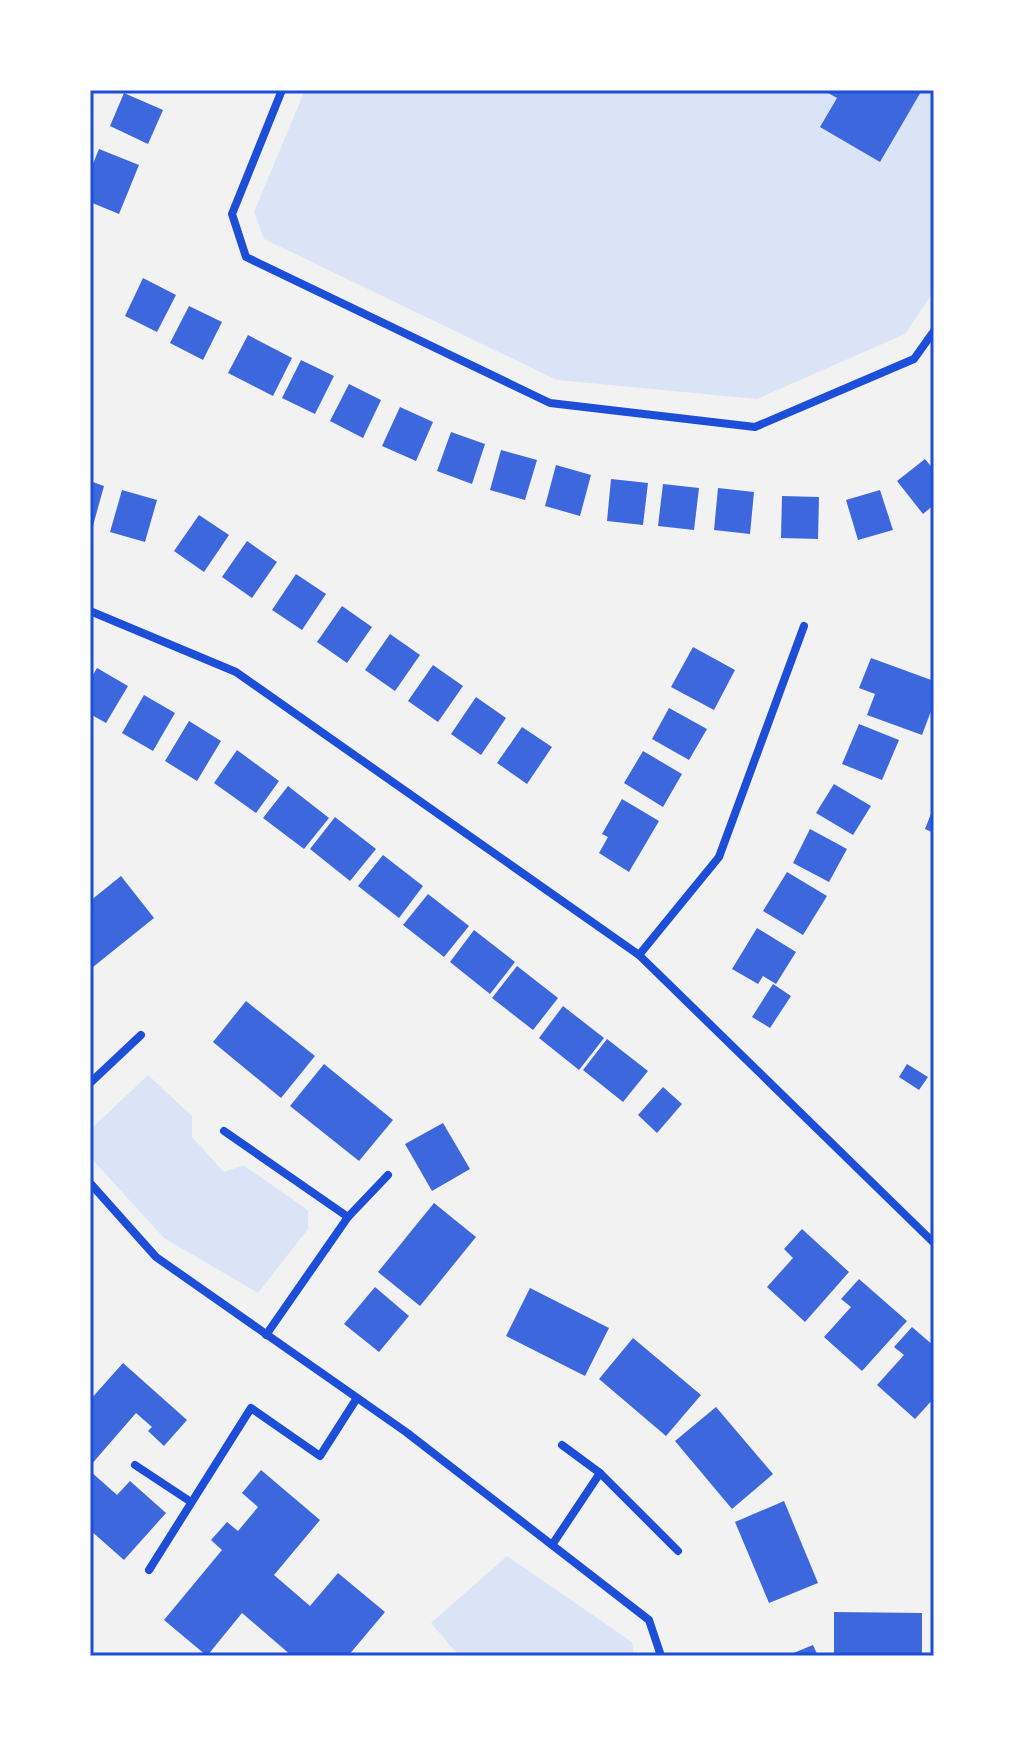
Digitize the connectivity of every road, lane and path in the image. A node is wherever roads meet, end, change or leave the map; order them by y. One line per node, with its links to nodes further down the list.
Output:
1 (282, 90): 2 (street)
2 (934, 331)
3 (90, 611): 5 (street)
4 (804, 626): 5 (street)
5 (639, 955): 12 (street)
6 (141, 1035): 7 (street)
7 (90, 1083)
8 (224, 1131): 11 (street)
9 (388, 1175): 11 (street)
10 (90, 1183): 13 (street)
11 (348, 1217): 13 (street)
12 (934, 1243)
13 (266, 1335): 14 (street)
14 (357, 1398): 18 (street); 19 (street)
15 (562, 1445): 17 (street)
16 (135, 1465): 18 (street)
17 (600, 1473): 19 (street); 20 (street)
18 (191, 1502): 21 (street)
19 (552, 1545): 22 (street)
20 (678, 1551)
21 (149, 1570)
22 (661, 1656)

